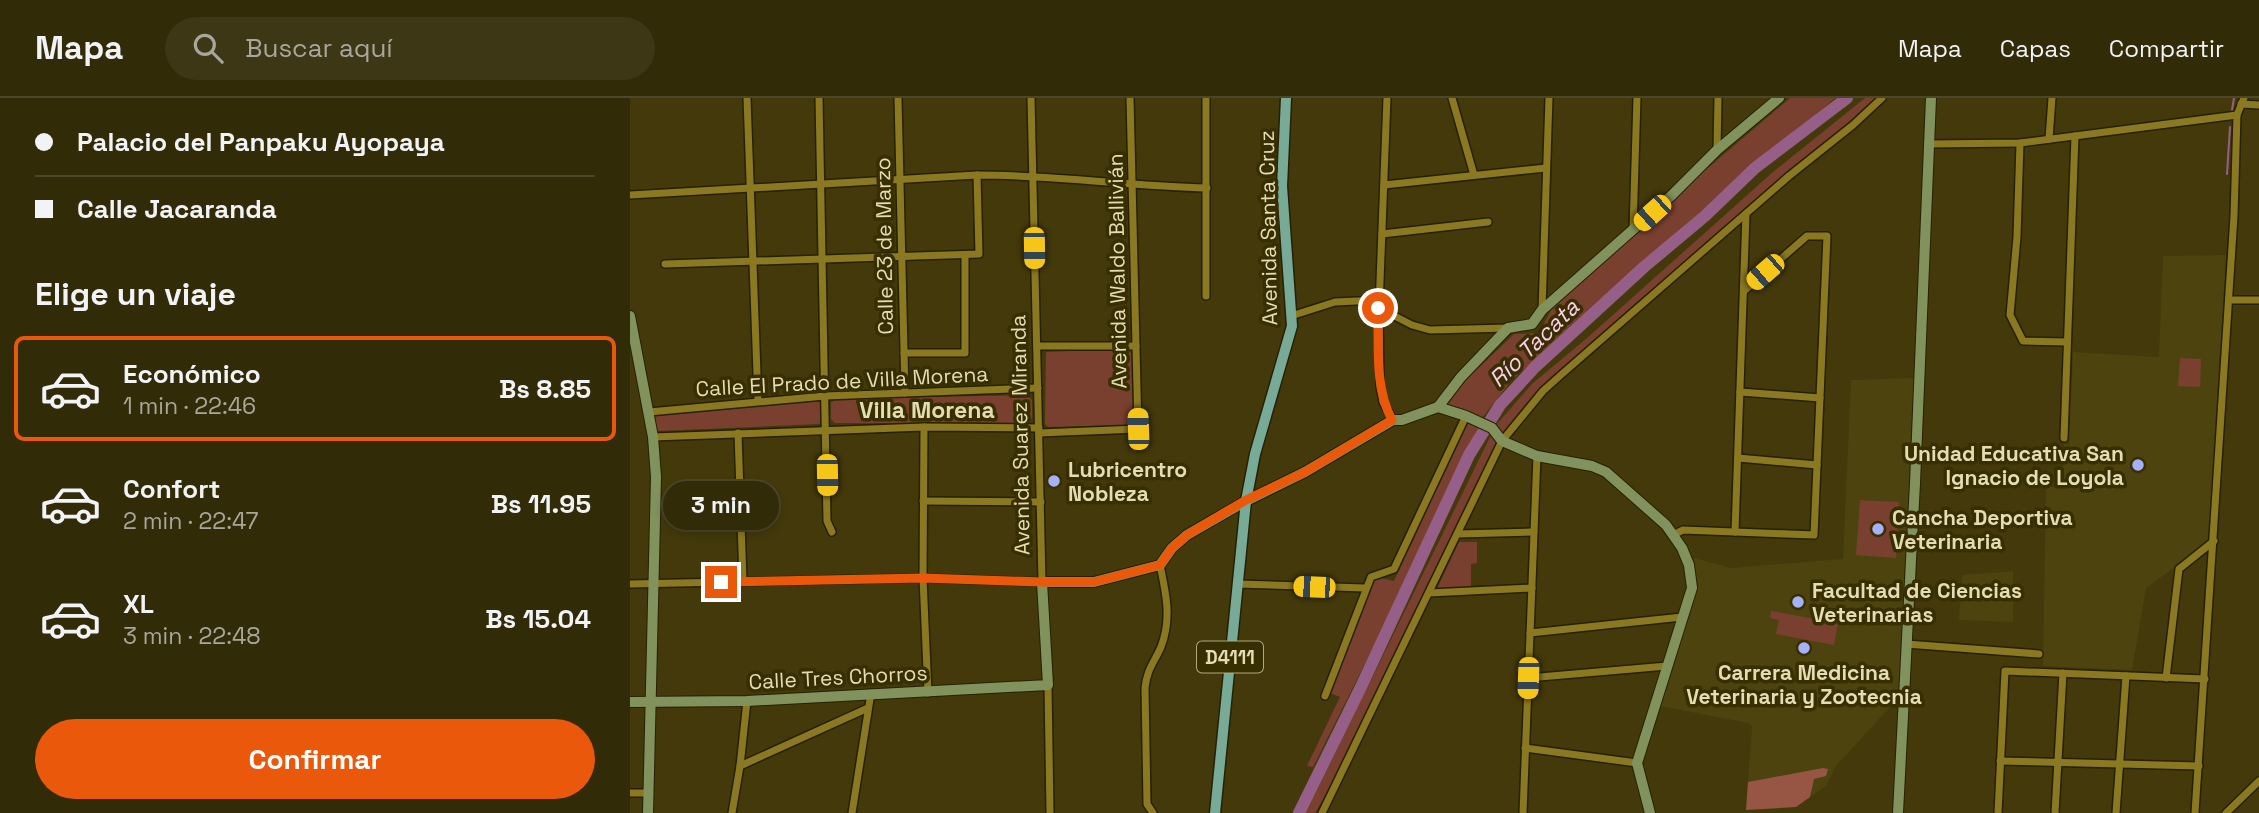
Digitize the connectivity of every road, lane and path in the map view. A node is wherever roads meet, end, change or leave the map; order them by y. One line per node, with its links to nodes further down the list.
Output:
1 (747, 98): 34 (street)
2 (819, 98): 31 (street)
3 (898, 98): 30 (street, Calle 23 de Marzo)
4 (1031, 98): 27 (street, Avenida Suarez Miranda)
5 (1130, 98): 33 (street, Avenida Waldo Ballivián)
6 (1206, 98): 35 (street)
7 (1286, 98): 53 (main road, Avenida Santa Cruz / D4111)
8 (1387, 98): 32 (street)
9 (1452, 98): 28 (street)
10 (1549, 98): 26 (street)
11 (1637, 98): 39 (street)
12 (1718, 98): 25 (street)
13 (1779, 98): 18 (street)
14 (1882, 98): 37 (street)
15 (1931, 98): 24 (street)
16 (2052, 98): 22 (street)
17 (2243, 101): 19 (street); 20 (street)
18 (1770, 102): 25 (street)
19 (2259, 105)
20 (2237, 115): 21 (street); 48 (street)
21 (2076, 136): 22 (street); 55 (street)
22 (2049, 139): 23 (street)
23 (2020, 143): 24 (street); 55 (street)
24 (1930, 144): 100 (street)
25 (1717, 150): 39 (street)
26 (1546, 168): 28 (street); 51 (street)
27 (1032, 175): 29 (street); 33 (street); 56 (street, Avenida Suarez Miranda)
28 (1474, 175): 32 (street)
29 (977, 176): 30 (street); 41 (street)
30 (901, 179): 31 (street); 42 (street, Calle 23 de Marzo)
31 (822, 183): 34 (street); 43 (street)
32 (1384, 185): 40 (street)
33 (1132, 186): 35 (street); 57 (street, Avenida Waldo Ballivián)
34 (750, 188): 36 (street); 44 (street)
35 (1207, 188): 47 (street)
36 (630, 195)
37 (1746, 214): 46 (street); 75 (street)
38 (1488, 222): 40 (street)
39 (1633, 230): 51 (street)
40 (1382, 234): 50 (street)
41 (965, 255): 42 (street); 58 (street)
42 (901, 257): 43 (street); 58 (street, Calle 23 de Marzo)
43 (823, 259): 44 (street); 62 (street)
44 (752, 262): 45 (street); 64 (street)
45 (664, 264)
46 (1744, 291): 60 (street); 63 (street)
47 (1206, 296)
48 (2229, 300): 49 (street); 87 (street)
49 (2259, 300)
50 (1379, 304): 53 (street); 54 (street); 68 (street)
51 (1542, 310): 54 (street)
52 (630, 316): 66 (street)
53 (1291, 316): 79 (main road, Avenida Santa Cruz / D4111)
54 (1508, 328): 65 (street)
55 (2067, 342): 74 (street)
56 (1037, 346): 57 (street); 59 (street, Avenida Suarez Miranda)
57 (1136, 346): 71 (street, Avenida Waldo Ballivián)
58 (904, 353): 61 (street, Calle 23 de Marzo)
59 (1038, 388): 61 (street, Calle El Prado de Villa Morena); 71 (street, Avenida Suarez Miranda)
60 (1740, 392): 63 (street); 77 (street)
61 (905, 393): 62 (street, Calle El Prado de Villa Morena)
62 (825, 396): 64 (street, Calle El Prado de Villa Morena); 70 (street)
63 (1820, 398): 78 (street)
64 (758, 401): 66 (street, Calle El Prado de Villa Morena)
65 (1437, 407): 67 (street); 68 (street)
66 (649, 412): 73 (street)
67 (1466, 416): 75 (street); 95 (street)
68 (1392, 420): 79 (street)
69 (924, 427): 70 (street); 71 (street); 80 (street)
70 (826, 429): 72 (street); 82 (street)
71 (1039, 430): 81 (street, Avenida Suarez Miranda)
72 (738, 433): 73 (street); 90 (street)
73 (653, 437): 92 (street)
74 (2064, 438)
75 (1503, 440): 76 (street); 85 (street)
76 (1537, 456): 83 (street); 86 (street)
77 (1738, 458): 78 (street); 84 (street)
78 (1817, 465): 84 (street)
79 (1246, 500): 88 (street); 94 (main road, Avenida Santa Cruz / D4111)
80 (923, 501): 81 (street); 89 (street)
81 (1041, 502): 91 (street, Avenida Suarez Miranda)
82 (832, 532)
83 (1534, 532): 85 (street); 96 (street)
84 (1735, 532): 86 (street)
85 (1458, 534): 97 (street)
86 (1673, 535): 98 (street)
87 (2214, 541): 106 (street); 107 (street)
88 (1160, 565): 91 (street); 130 (street)
89 (923, 578): 90 (street); 91 (street); 110 (street)
90 (743, 581): 92 (street)
91 (1042, 582): 108 (street, Avenida Suarez Miranda)
92 (653, 583): 93 (street); 114 (street)
93 (630, 584)
94 (1237, 584): 95 (street); 131 (main road, Avenida Santa Cruz / D4111)
95 (1365, 588): 111 (street)
96 (1532, 588): 97 (street); 99 (street)
97 (1429, 593): 132 (street)
98 (1682, 617): 99 (street); 102 (street)
99 (1530, 633): 105 (street)
100 (1906, 644): 101 (street); 135 (street)
101 (2039, 654)
102 (1667, 666): 105 (street); 118 (street)
103 (2063, 673): 104 (street); 117 (street); 119 (street)
104 (2126, 676): 106 (street); 120 (street)
105 (1528, 678): 116 (street)
106 (2166, 678): 107 (street)
107 (2205, 679): 122 (street)
108 (1048, 685): 110 (street, Calle Tres Chorros); 129 (street, Avenida Suarez Miranda)
109 (871, 693): 110 (street, Calle Tres Chorros); 112 (street, Calle Tres Chorros); 115 (street)
110 (928, 693)
111 (1325, 696)
112 (747, 701): 114 (street, Calle Tres Chorros); 121 (street)
113 (630, 702): 114 (street, Calle Tres Chorros)
114 (650, 702): 125 (street)
115 (868, 708): 121 (street); 128 (street)
116 (1525, 748): 118 (street); 133 (street)
117 (2000, 761): 119 (street); 136 (street)
118 (1637, 763): 134 (street)
119 (2058, 763): 120 (street); 137 (street)
120 (2119, 764): 122 (street); 138 (street)
121 (740, 766): 127 (street)
122 (2199, 766): 139 (street)
123 (2259, 781): 140 (street)
124 (630, 793): 125 (street)
125 (648, 793): 126 (street)
126 (648, 813)
127 (732, 813)
128 (854, 813)
129 (1050, 813)
130 (1153, 813)
131 (1215, 813)
132 (1322, 813)
133 (1522, 813)
134 (1650, 813)
135 (1898, 813)
136 (1998, 813)
137 (2055, 813)
138 (2116, 813)
139 (2195, 813)
140 (2226, 813)

